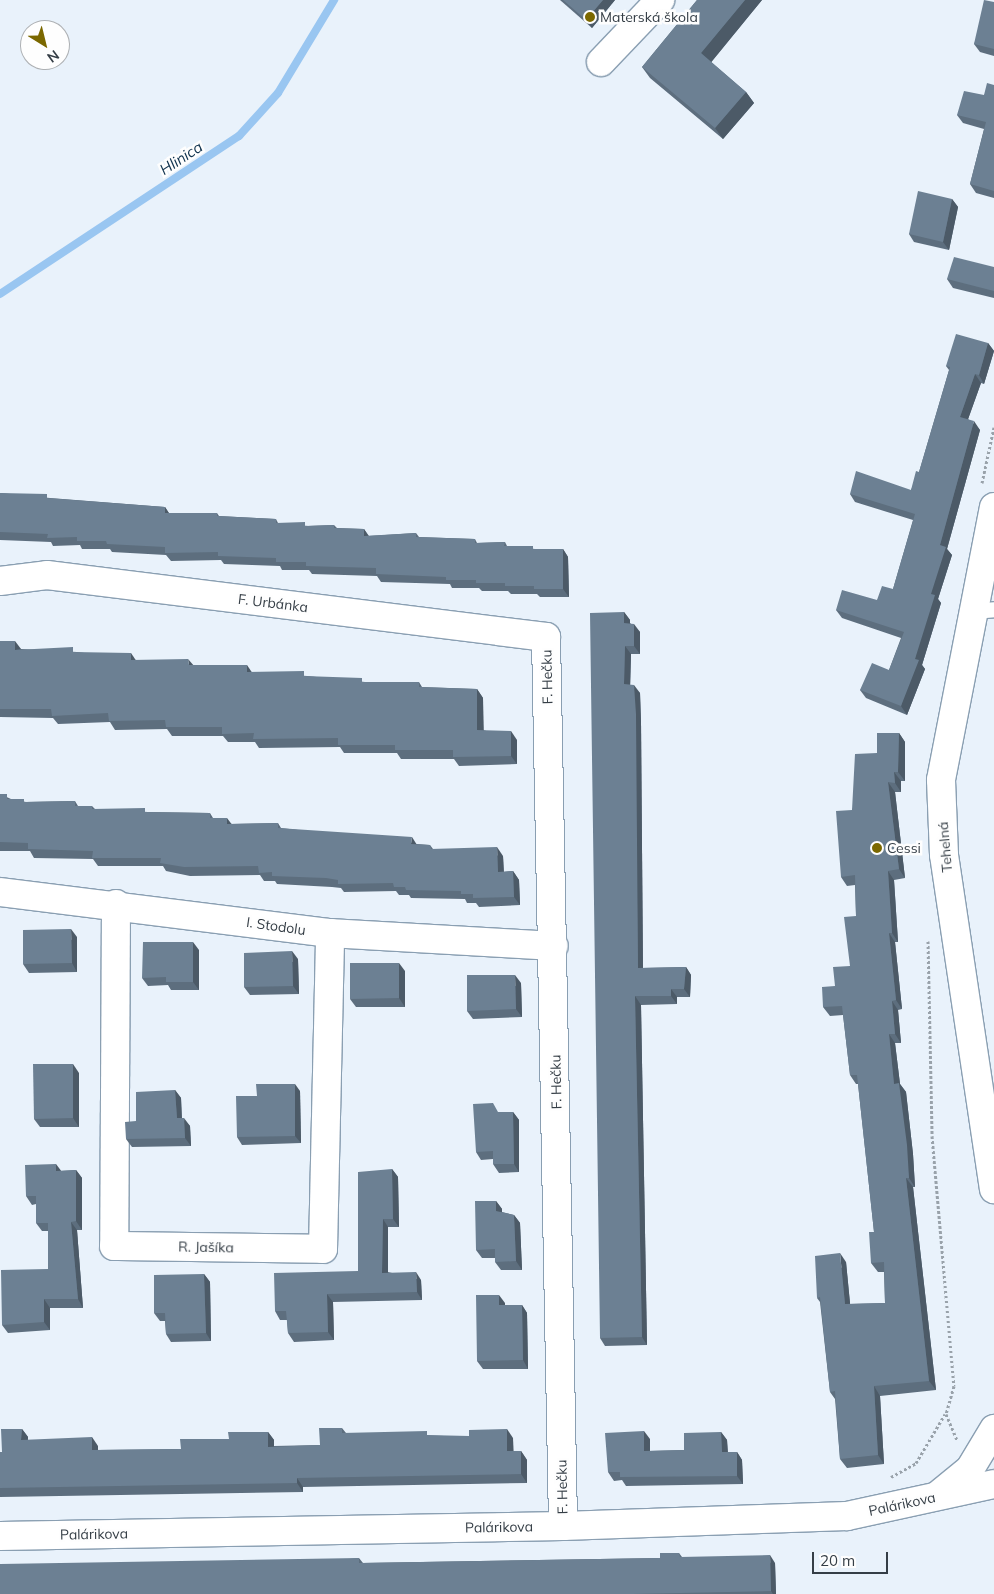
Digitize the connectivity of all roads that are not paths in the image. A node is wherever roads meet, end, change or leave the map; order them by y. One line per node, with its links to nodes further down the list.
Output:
1 (660, 0): 2 (street)
2 (601, 62)
3 (994, 507): 5 (street, Tehelná)
4 (0, 581): 6 (street, F. Urbánka)
5 (984, 610): 11 (street, Tehelná)
6 (546, 637): 10 (street, F. Hečku)
7 (0, 892): 8 (street, I. Stodolu)
8 (116, 904): 9 (street, I. Stodolu); 9 (street, R. Jašíka)
9 (330, 933): 10 (street, I. Stodolu)
10 (554, 946): 15 (street, F. Hečku)
11 (994, 1189)
12 (994, 1429): 14 (street)
13 (994, 1484): 14 (street, Palárikova)
14 (935, 1497): 15 (street, Palárikova)
15 (563, 1526): 16 (street, Palárikova)
16 (0, 1536)

